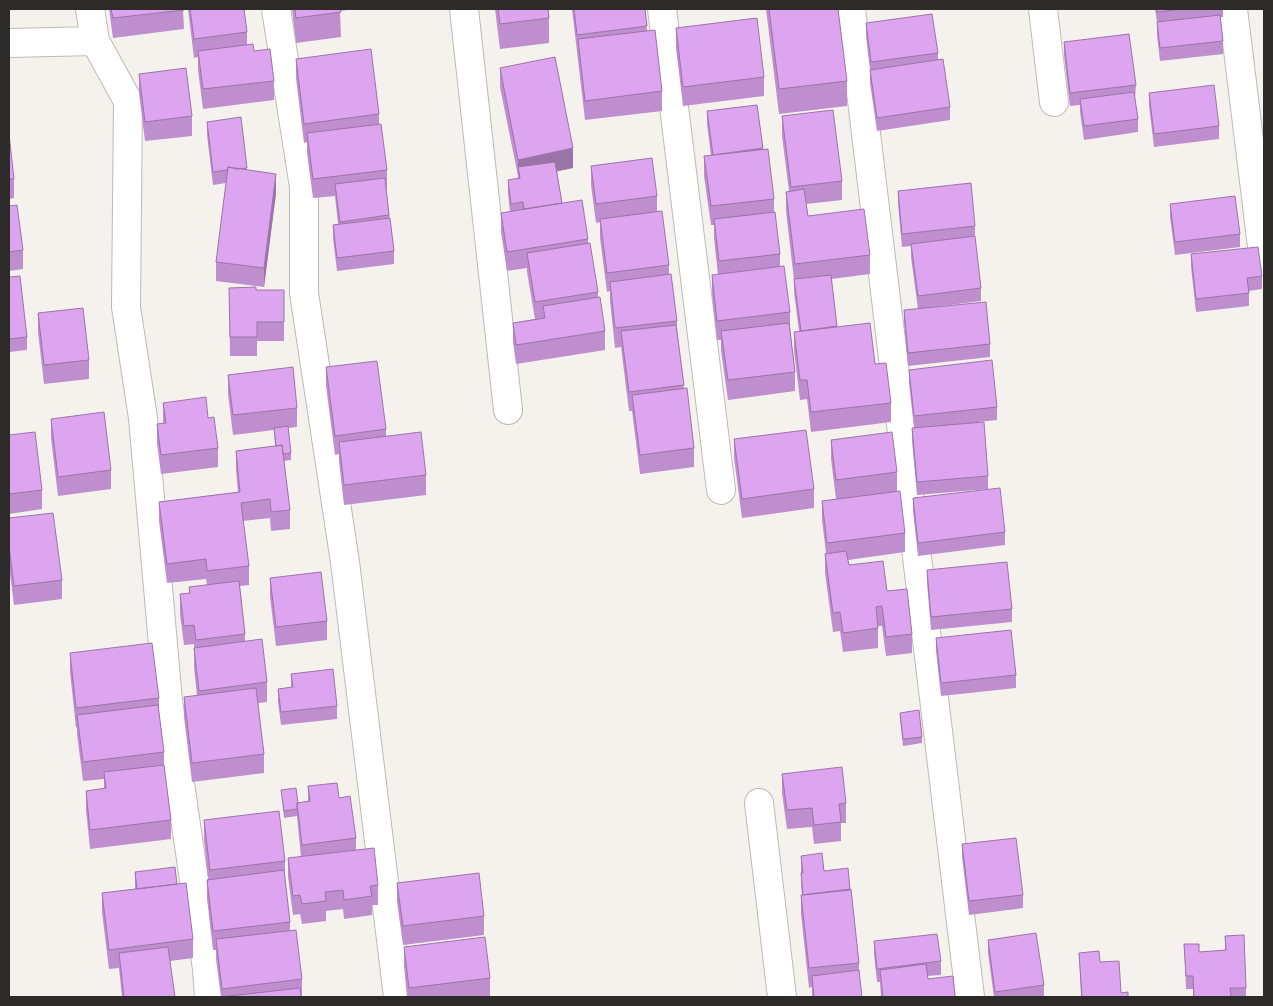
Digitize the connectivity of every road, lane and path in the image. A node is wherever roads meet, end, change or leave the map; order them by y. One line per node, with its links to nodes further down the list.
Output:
1 (90, 9): 8 (street)
2 (276, 9): 16 (street)
3 (464, 9): 12 (street)
4 (662, 9): 13 (street)
5 (851, 9): 18 (street)
6 (1043, 9): 10 (street)
7 (1233, 9): 11 (street)
8 (95, 41): 9 (street); 15 (street)
9 (9, 43)
10 (1054, 102)
11 (1264, 263)
12 (508, 410)
13 (721, 490)
14 (758, 803): 17 (street)
15 (209, 997)
16 (398, 997)
17 (782, 997)
18 (970, 997)

